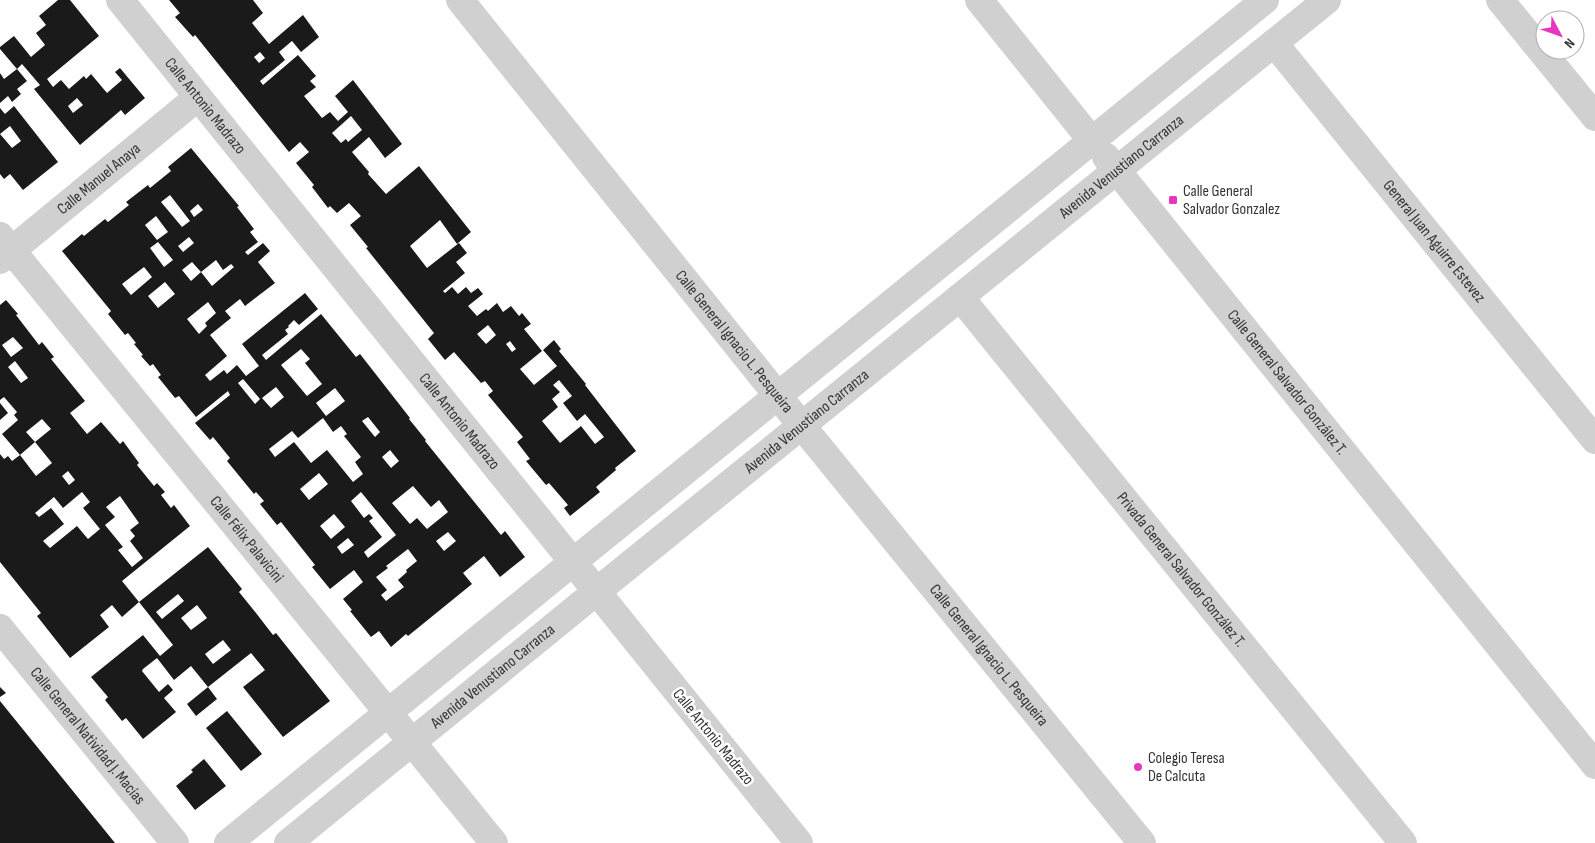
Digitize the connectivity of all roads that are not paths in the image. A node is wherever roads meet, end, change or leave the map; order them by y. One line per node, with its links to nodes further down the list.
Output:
1 (120, 0): 8 (street, Calle Antonio Madrazo)
2 (460, 0): 14 (street, Calle General Ignacio L. Pesqueira)
3 (979, 0): 10 (street, Calle General Salvador González T.)
4 (1327, 0): 7 (street, Avenida Venustiano Carranza)
5 (1500, 0): 9 (street)
6 (1252, 4): 10 (street)
7 (1274, 43): 11 (street, Avenida Venustiano Carranza); 16 (street, General Juan Aguirre Estevez)
8 (198, 97): 12 (street, Calle Manuel Anaya); 17 (street, Calle Antonio Madrazo)
9 (1595, 117)
10 (1092, 140): 11 (street, Calle General Salvador González T.); 14 (street)
11 (1116, 170): 13 (street, Avenida Venustiano Carranza); 22 (street, Calle General Salvador González T.)
12 (4, 249): 20 (street, Calle Félix Palavicini)
13 (960, 297): 15 (street, Avenida Venustiano Carranza); 29 (street, Privada General Salvador González T.)
14 (778, 395): 15 (street, Calle General Ignacio L. Pesqueira); 17 (street)
15 (802, 426): 18 (street, Avenida Venustiano Carranza); 28 (street, Calle General Ignacio L. Pesqueira)
16 (1595, 440)
17 (573, 562): 18 (street, Calle Antonio Madrazo); 20 (street)
18 (596, 592): 21 (street, Avenida Venustiano Carranza); 27 (street, Calle Antonio Madrazo)
19 (0, 628): 23 (street, Calle General Natividad J. Macías)
20 (388, 712): 21 (street, Calle Félix Palavicini); 24 (street)
21 (412, 742): 25 (street, Avenida Venustiano Carranza); 26 (street, Calle Félix Palavicini)
22 (1595, 765)
23 (175, 843)
24 (228, 843)
25 (288, 843)
26 (494, 843)
27 (799, 843)
28 (1142, 843)
29 (1403, 843)

